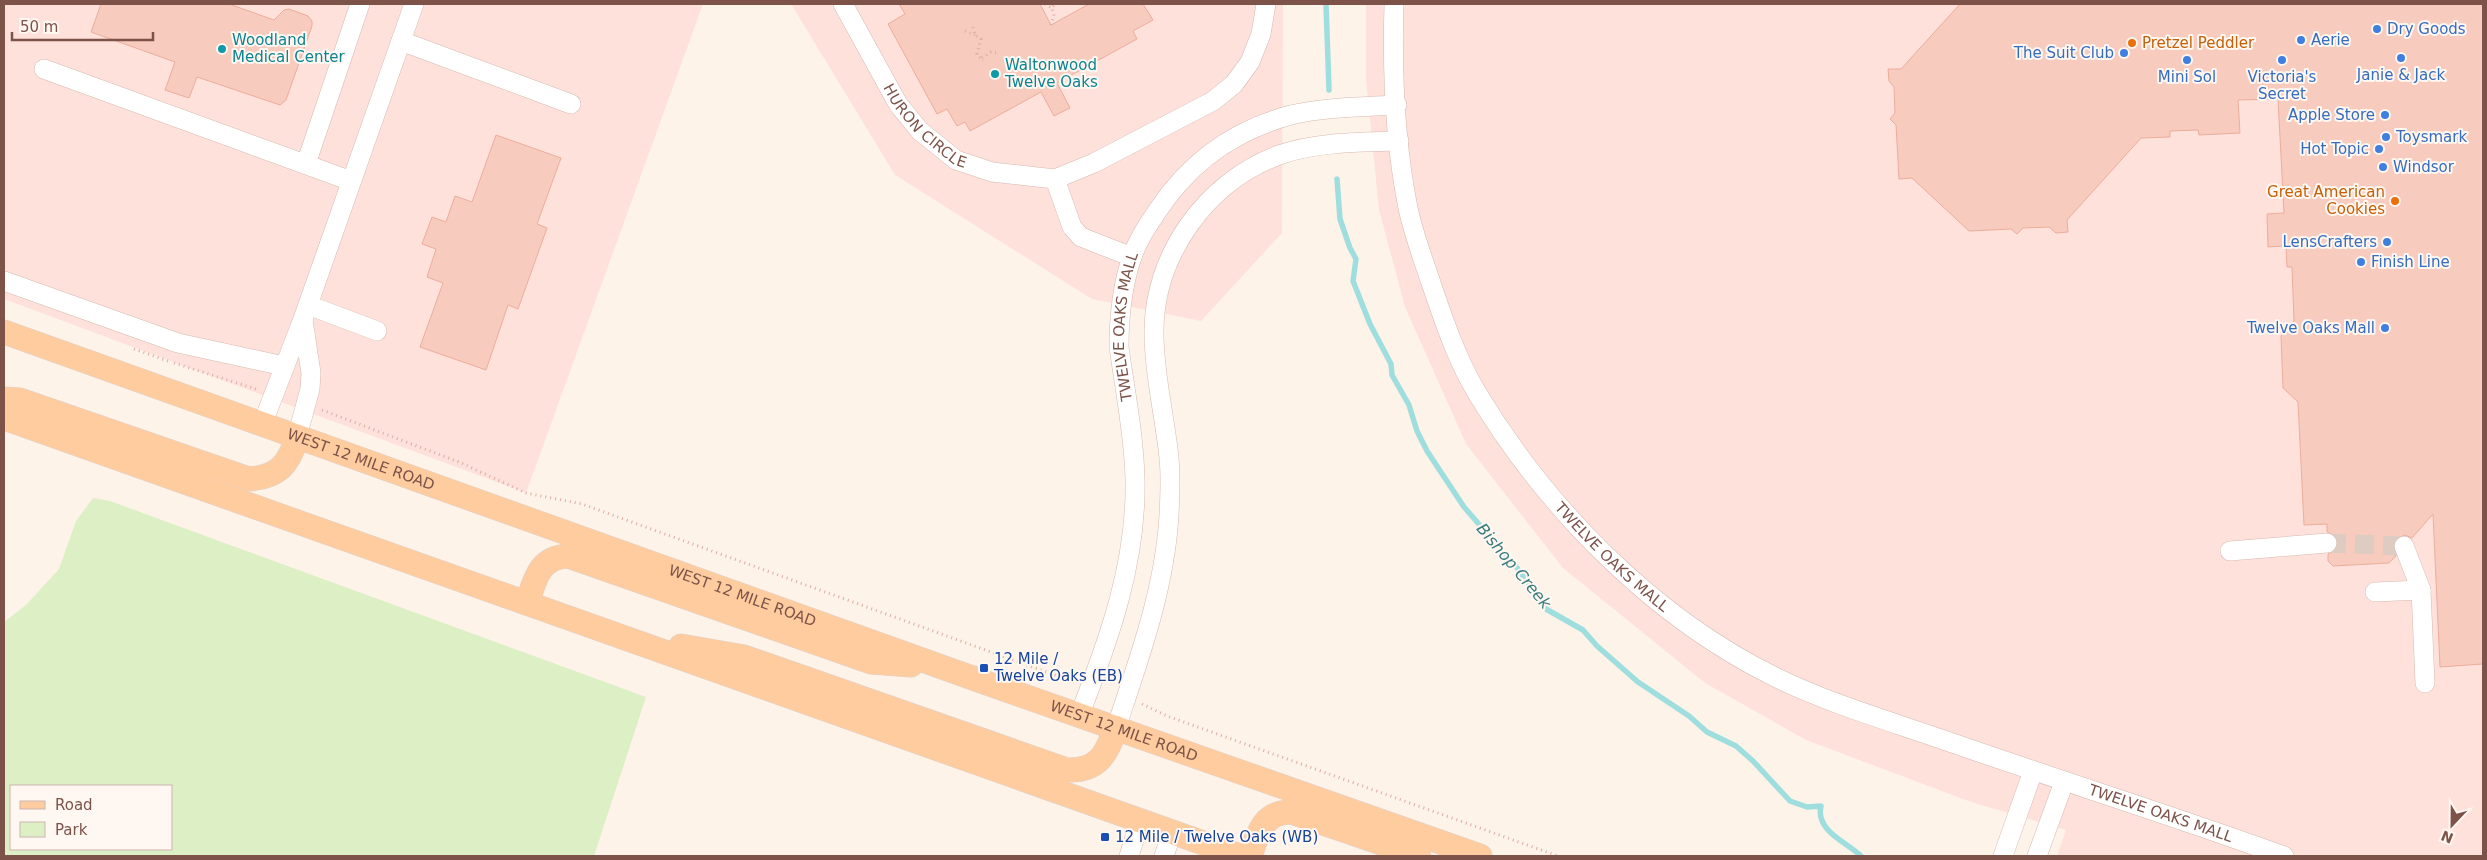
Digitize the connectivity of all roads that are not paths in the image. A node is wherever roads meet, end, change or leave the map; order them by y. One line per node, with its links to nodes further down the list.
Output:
1 (360, 4): 11 (street)
2 (414, 4): 6 (street)
3 (844, 4): 12 (street, HURON CIRCLE)
4 (1266, 4): 12 (street, HURON CIRCLE)
5 (1394, 4): 9 (street, TWELVE OAKS MALL)
6 (401, 41): 8 (street); 13 (street)
7 (44, 69): 11 (street)
8 (571, 104)
9 (1397, 105): 10 (street, TWELVE OAKS MALL); 14 (street, TWELVE OAKS MALL)
10 (1399, 141): 34 (street, TWELVE OAKS MALL); 35 (street, TWELVE OAKS MALL)
11 (306, 164): 13 (street)
12 (1055, 179): 14 (street)
13 (351, 181): 16 (street)
14 (1132, 258): 33 (street, TWELVE OAKS MALL)
15 (4, 281): 19 (street)
16 (305, 312): 17 (street); 19 (street); 23 (street)
17 (377, 331)
18 (4, 332): 22 (main road, WEST 12 MILE ROAD)
19 (284, 366): 22 (street)
20 (4, 399): 23 (main road)
21 (4, 418): 29 (main road)
22 (262, 424): 23 (main road, WEST 12 MILE ROAD)
23 (297, 436): 31 (main road, WEST 12 MILE ROAD)
24 (2327, 544): 26 (street)
25 (2404, 546): 27 (street)
26 (2230, 552)
27 (2421, 590): 28 (street); 32 (street)
28 (2375, 592)
29 (527, 603): 30 (main road); 31 (main road)
30 (615, 635): 34 (main road); 37 (main road)
31 (946, 669): 33 (main road, WEST 12 MILE ROAD)
32 (2425, 683)
33 (1078, 716): 34 (main road, WEST 12 MILE ROAD)
34 (1116, 728): 44 (main road, WEST 12 MILE ROAD)
35 (2032, 771): 36 (street, TWELVE OAKS MALL); 45 (street)
36 (2064, 782): 46 (street); 47 (street, TWELVE OAKS MALL)
37 (1140, 821): 38 (main road); 39 (street)
38 (1172, 832): 40 (street); 41 (main road)
39 (1129, 856)
40 (1164, 856)
41 (1240, 856)
42 (1250, 856): 43 (main road)
43 (1419, 856)
44 (1480, 856)
45 (2003, 856)
46 (2037, 856)
47 (2284, 856)

